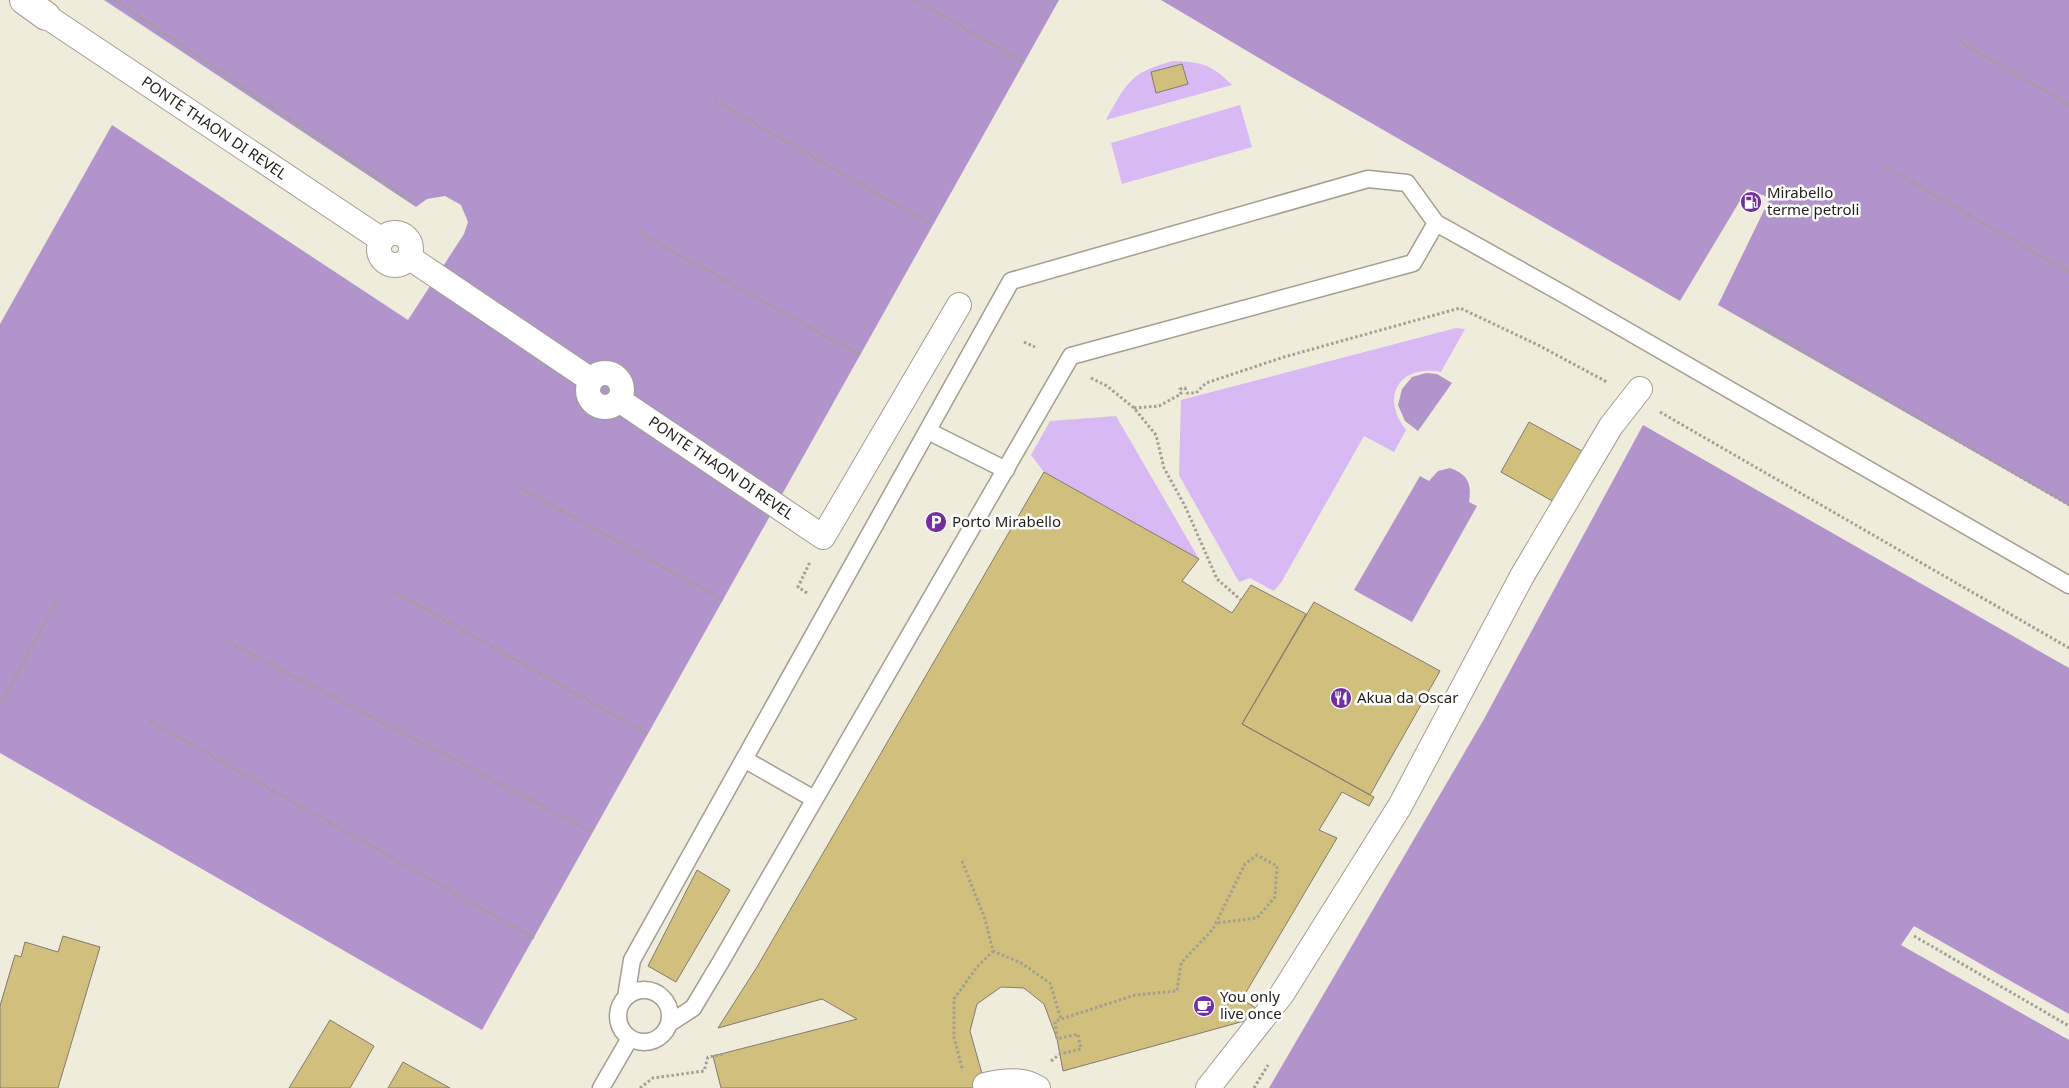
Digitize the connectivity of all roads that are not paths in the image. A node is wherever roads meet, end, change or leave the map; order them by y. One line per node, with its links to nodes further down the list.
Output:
1 (24, 0): 2 (street)
2 (46, 16): 4 (street, PONTE THAON DI REVEL)
3 (1436, 223): 6 (lane); 7 (lane); 8 (lane)
4 (959, 306)
5 (1636, 393): 17 (street)
6 (928, 431): 7 (lane); 9 (lane)
7 (1006, 470): 10 (lane)
8 (2069, 585)
9 (744, 759): 10 (lane); 11 (lane)
10 (814, 799): 12 (lane)
11 (626, 997): 12 (lane); 13 (lane)
12 (670, 1024): 13 (lane)
13 (630, 1038): 15 (lane)
14 (985, 1085): 16 (street)
15 (601, 1088)
16 (1038, 1088)
17 (1208, 1088)

